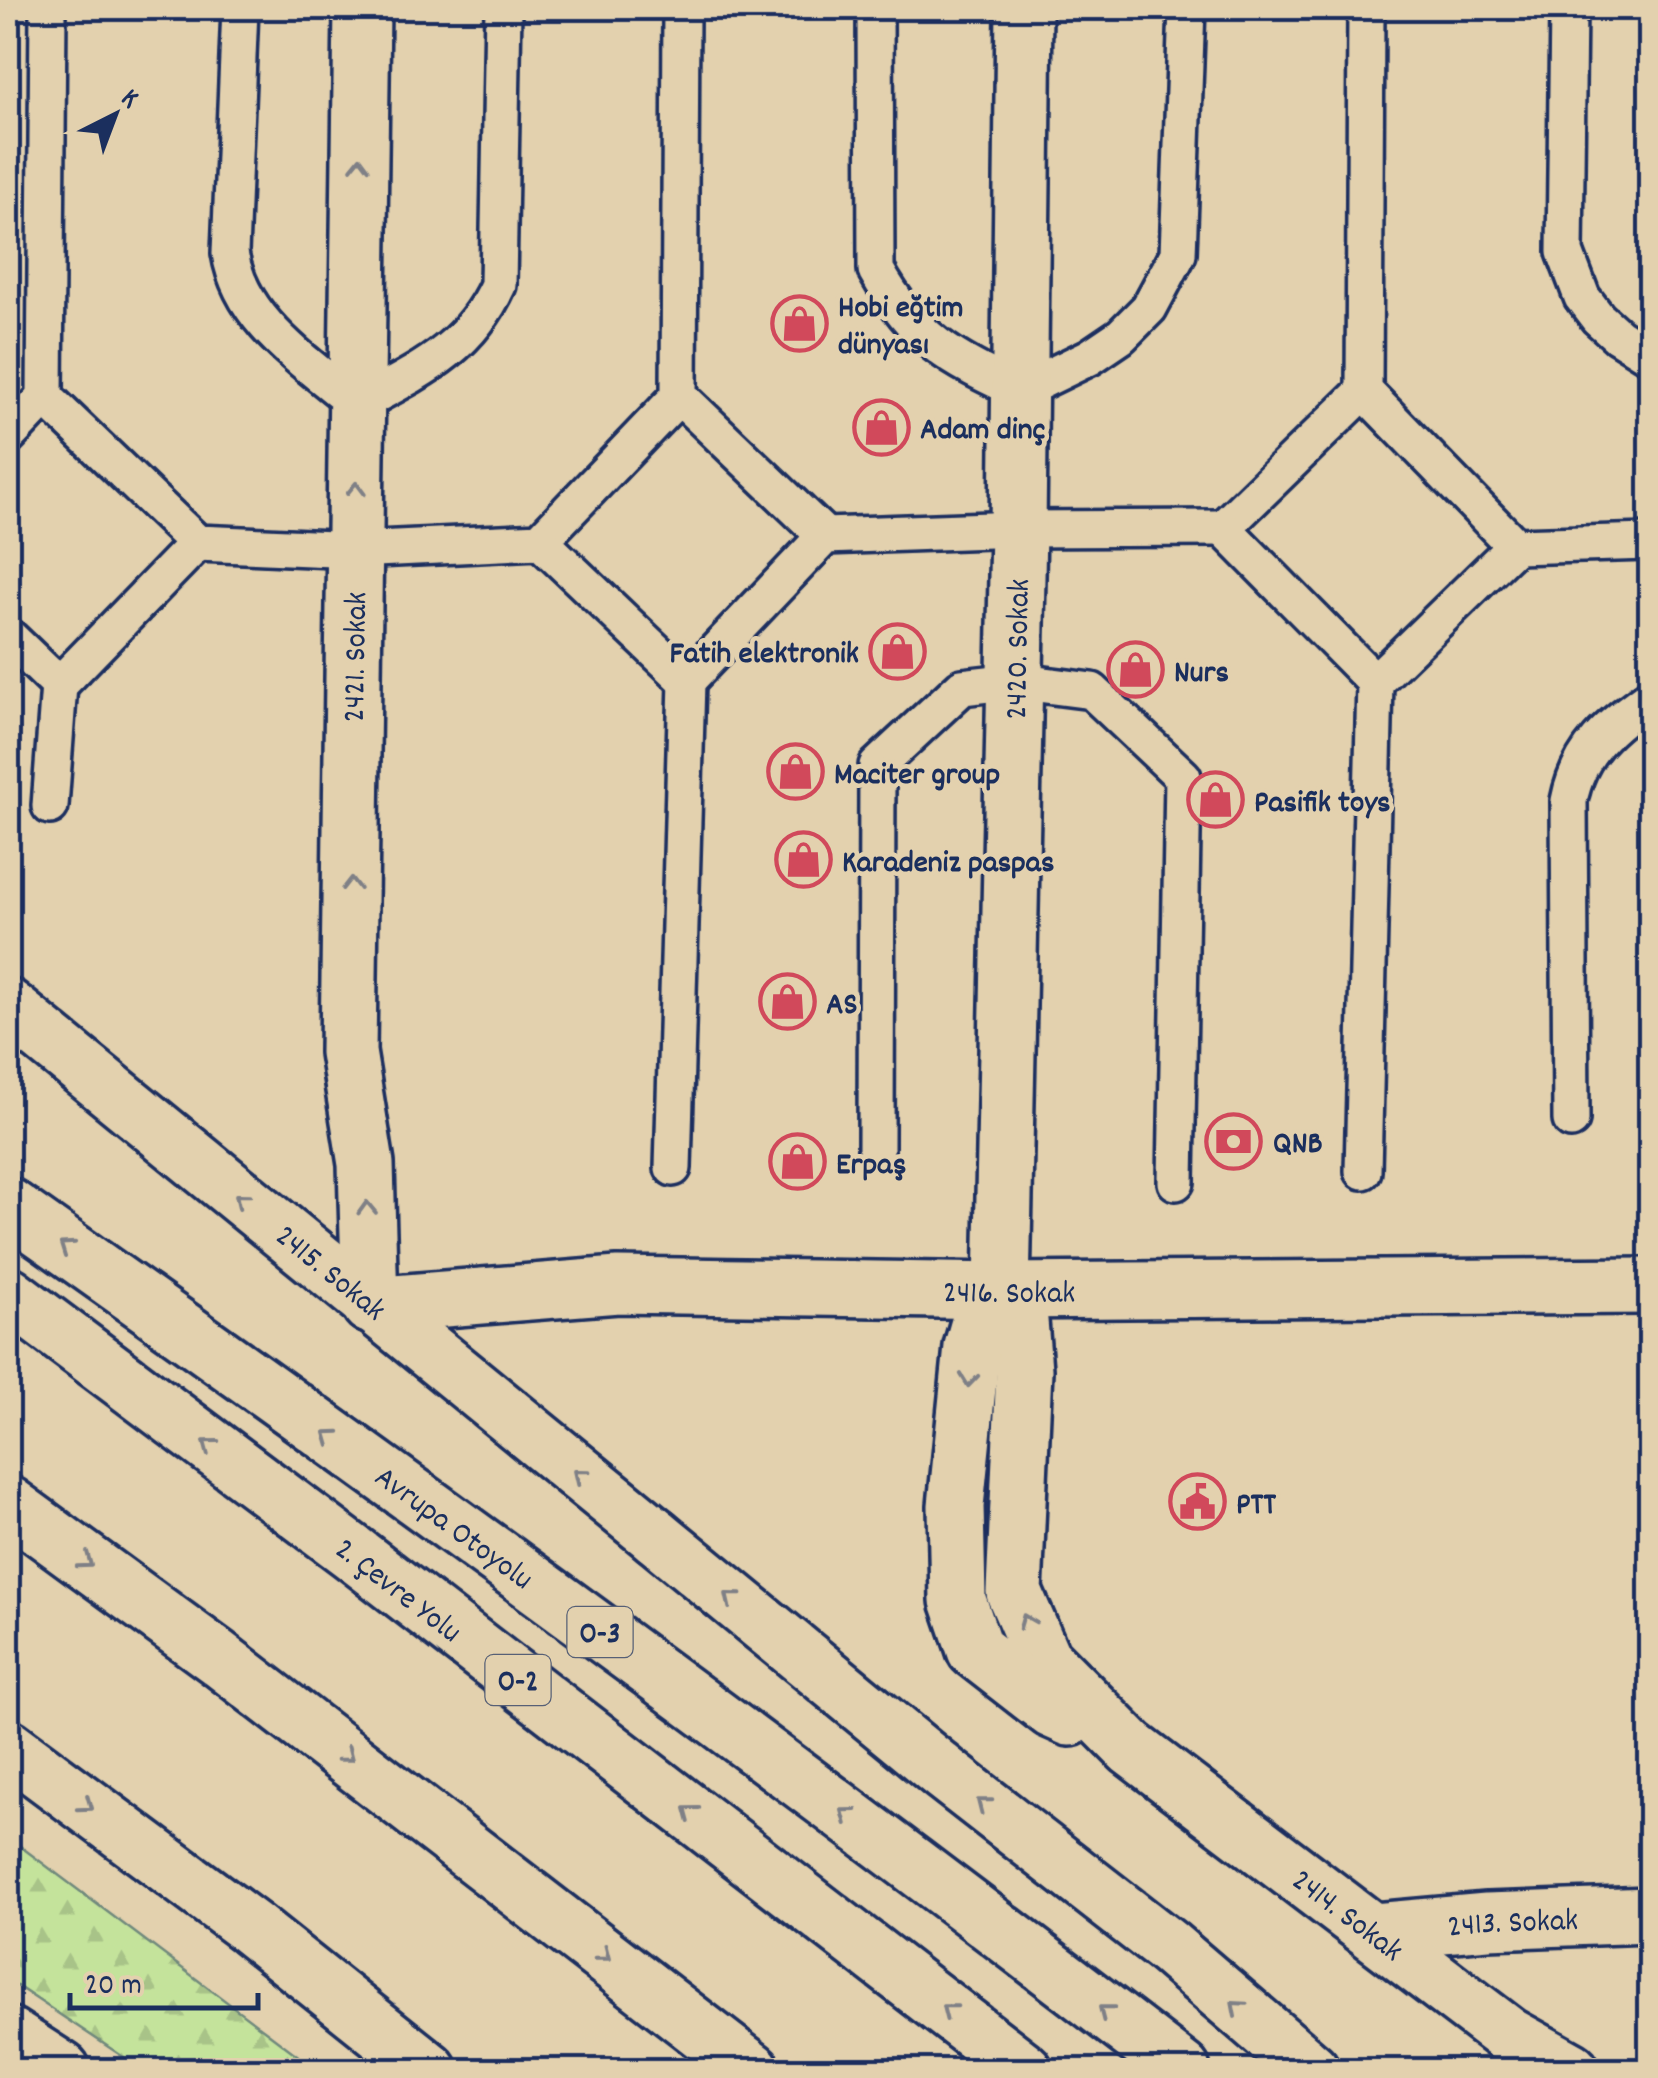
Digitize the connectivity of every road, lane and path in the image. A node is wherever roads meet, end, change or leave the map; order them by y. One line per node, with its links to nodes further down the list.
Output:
1 (48, 8): 15 (lane)
2 (240, 8): 16 (lane)
3 (362, 8): 16 (main road, 2421. Sokak, one-way to 3)
4 (503, 8): 16 (lane)
5 (681, 8): 14 (lane)
6 (875, 8): 12 (lane)
7 (1024, 8): 12 (main road, 2420. Sokak)
8 (1188, 8): 12 (lane)
9 (1366, 8): 13 (lane)
10 (1568, 8): 11 (lane)
11 (1650, 356)
12 (1020, 391): 19 (main road, 2420. Sokak)
13 (1364, 391): 18 (lane); 24 (lane)
14 (679, 396): 20 (lane); 21 (lane)
15 (45, 397): 17 (lane); 23 (lane)
16 (357, 405): 25 (main road, 2421. Sokak, one-way to 16)
17 (8, 436)
18 (1224, 528): 19 (lane); 29 (lane)
19 (1018, 529): 20 (lane); 28 (main road, 2420. Sokak)
20 (826, 536): 27 (lane)
21 (540, 541): 25 (lane); 27 (lane)
22 (1650, 542): 24 (lane)
23 (196, 543): 25 (lane); 30 (lane)
24 (1516, 546): 29 (lane)
25 (355, 550): 43 (main road, 2421. Sokak, one-way to 25)
26 (8, 636): 30 (lane)
27 (686, 681): 36 (lane)
28 (1014, 681): 35 (lane); 38 (lane); 41 (main road, 2420. Sokak)
29 (1375, 682): 37 (lane)
30 (59, 685): 32 (lane)
31 (1650, 697): 34 (lane)
32 (50, 806)
33 (8, 1007): 43 (main road, 2415. Sokak, one-way to 33)
34 (1571, 1120)
35 (876, 1150)
36 (674, 1168)
37 (1364, 1171)
38 (1176, 1182)
39 (8, 1206): 53 (main road, Avrupa Otoyolu / O-3, one-way to 39)
40 (1650, 1286): 41 (main road, 2416. Sokak)
41 (1002, 1291): 43 (main road, 2416. Sokak); 47 (main road, 2414. Sokak)
42 (8, 1294): 52 (main road, 2. Çevre Yolu / O-2, one-way to 42)
43 (370, 1305): 54 (main road, 2415. Sokak, one-way to 43)
44 (8, 1504): 51 (main road, one-way to 51)
45 (8, 1747): 50 (main road, one-way to 50)
46 (1650, 1915): 47 (main road, 2413. Sokak)
47 (1375, 1930): 55 (main road, 2414. Sokak)
48 (8, 2035): 49 (main road)
49 (62, 2070)
50 (429, 2070)
51 (752, 2070)
52 (1024, 2070)
53 (1182, 2070)
54 (1311, 2070)
55 (1571, 2070)

